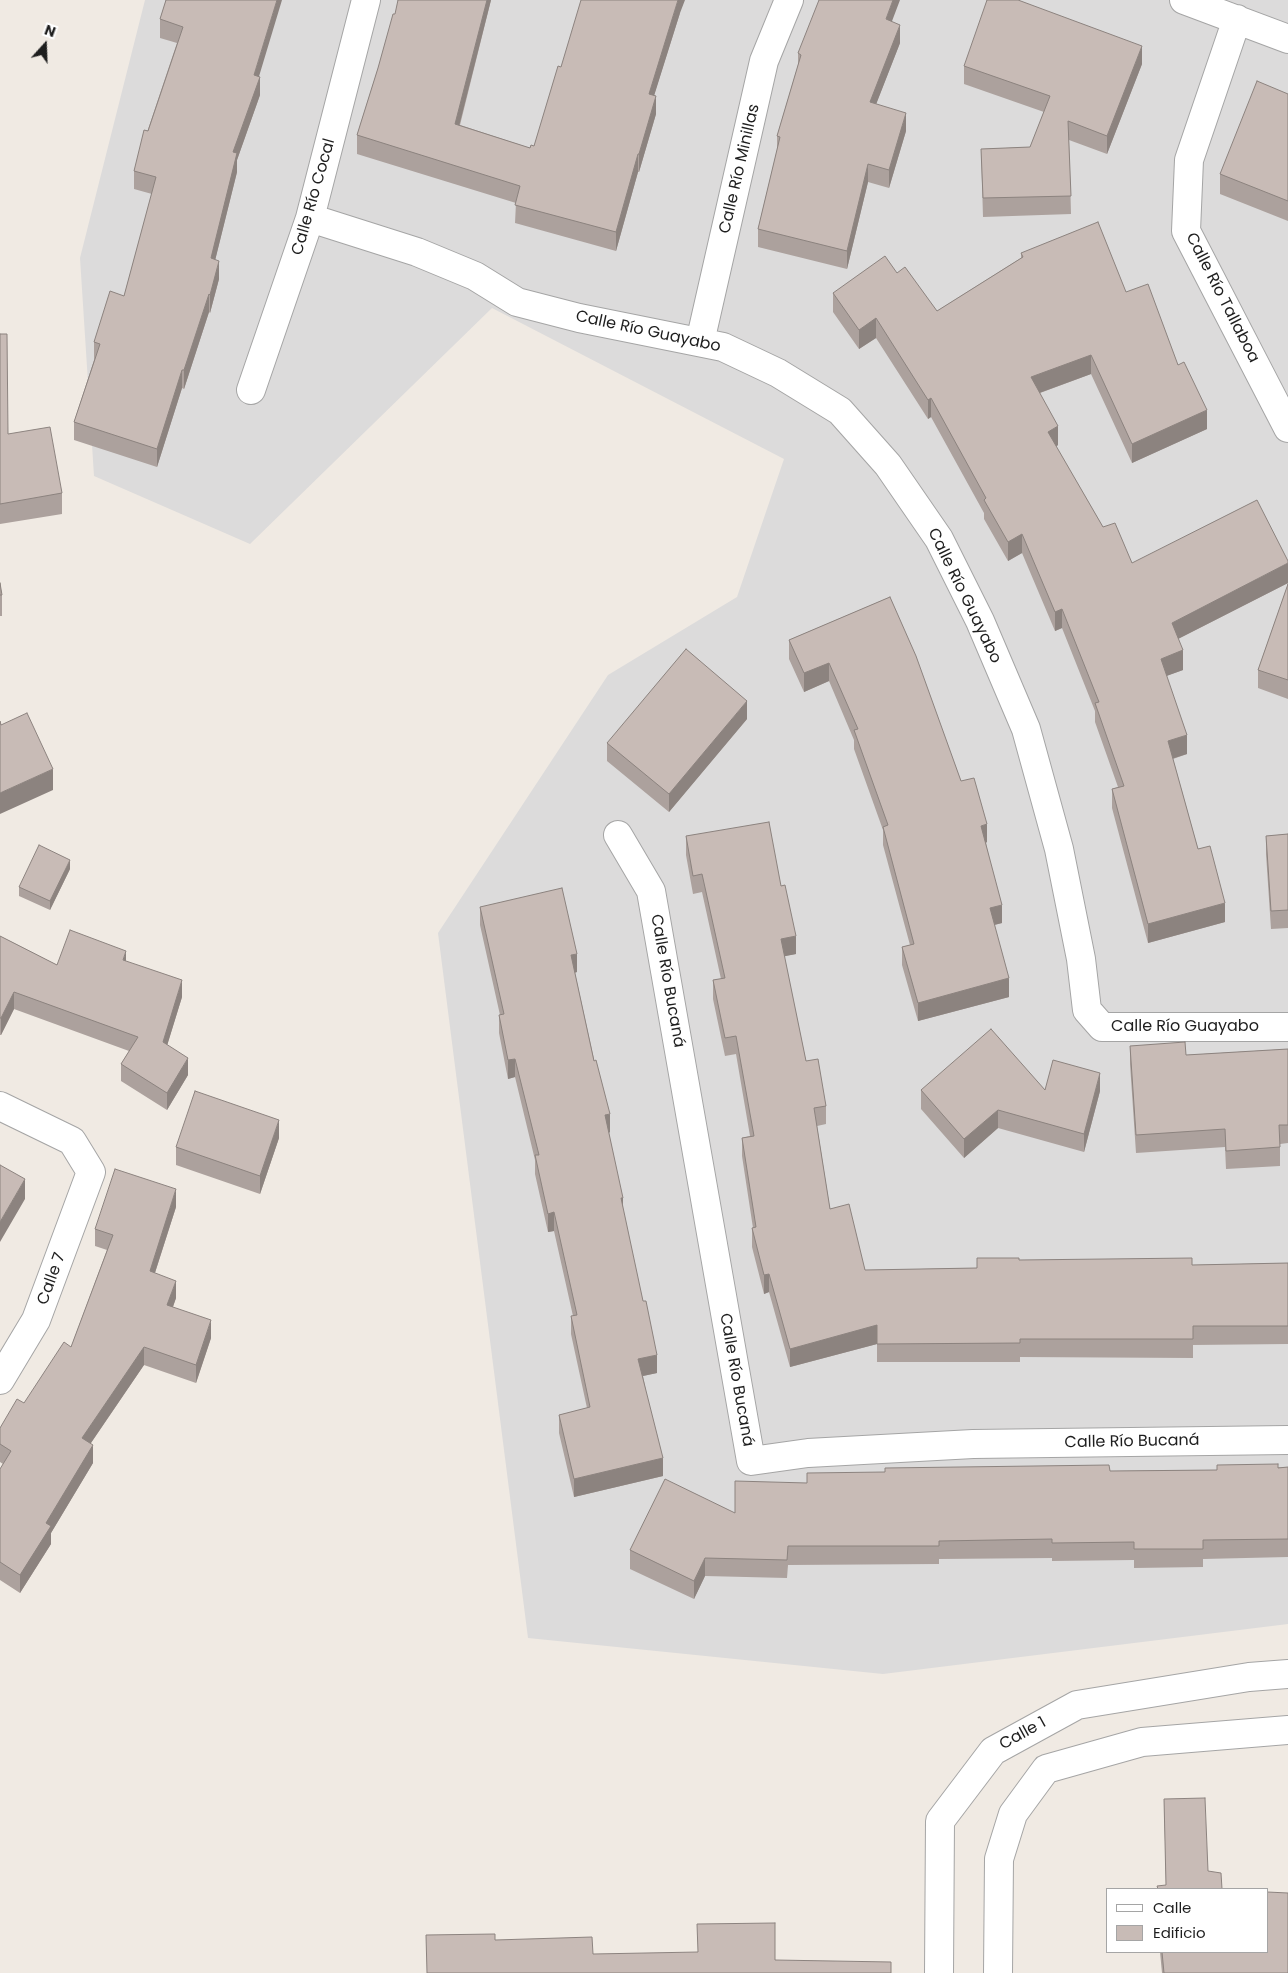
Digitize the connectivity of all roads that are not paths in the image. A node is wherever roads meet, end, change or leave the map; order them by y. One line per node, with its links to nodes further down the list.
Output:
1 (366, 0): 6 (street, Calle Río Cocal)
2 (790, 0): 7 (street, Calle Río Minillas)
3 (1184, 0): 4 (street)
4 (1238, 20): 5 (street); 9 (street, Calle Río Tallaboa)
5 (1288, 39)
6 (310, 218): 7 (street, Calle Río Guayabo); 8 (street, Calle Río Cocal)
7 (700, 342): 11 (street, Calle Río Guayabo)
8 (251, 390)
9 (1288, 428)
10 (618, 835): 14 (street, Calle Río Bucaná)
11 (1288, 1027)
12 (0, 1106): 13 (street, Calle 7)
13 (0, 1380)
14 (1288, 1440)
15 (1288, 1674): 17 (street, Calle 1)
16 (1288, 1730): 18 (street)
17 (939, 1973)
18 (998, 1973)

